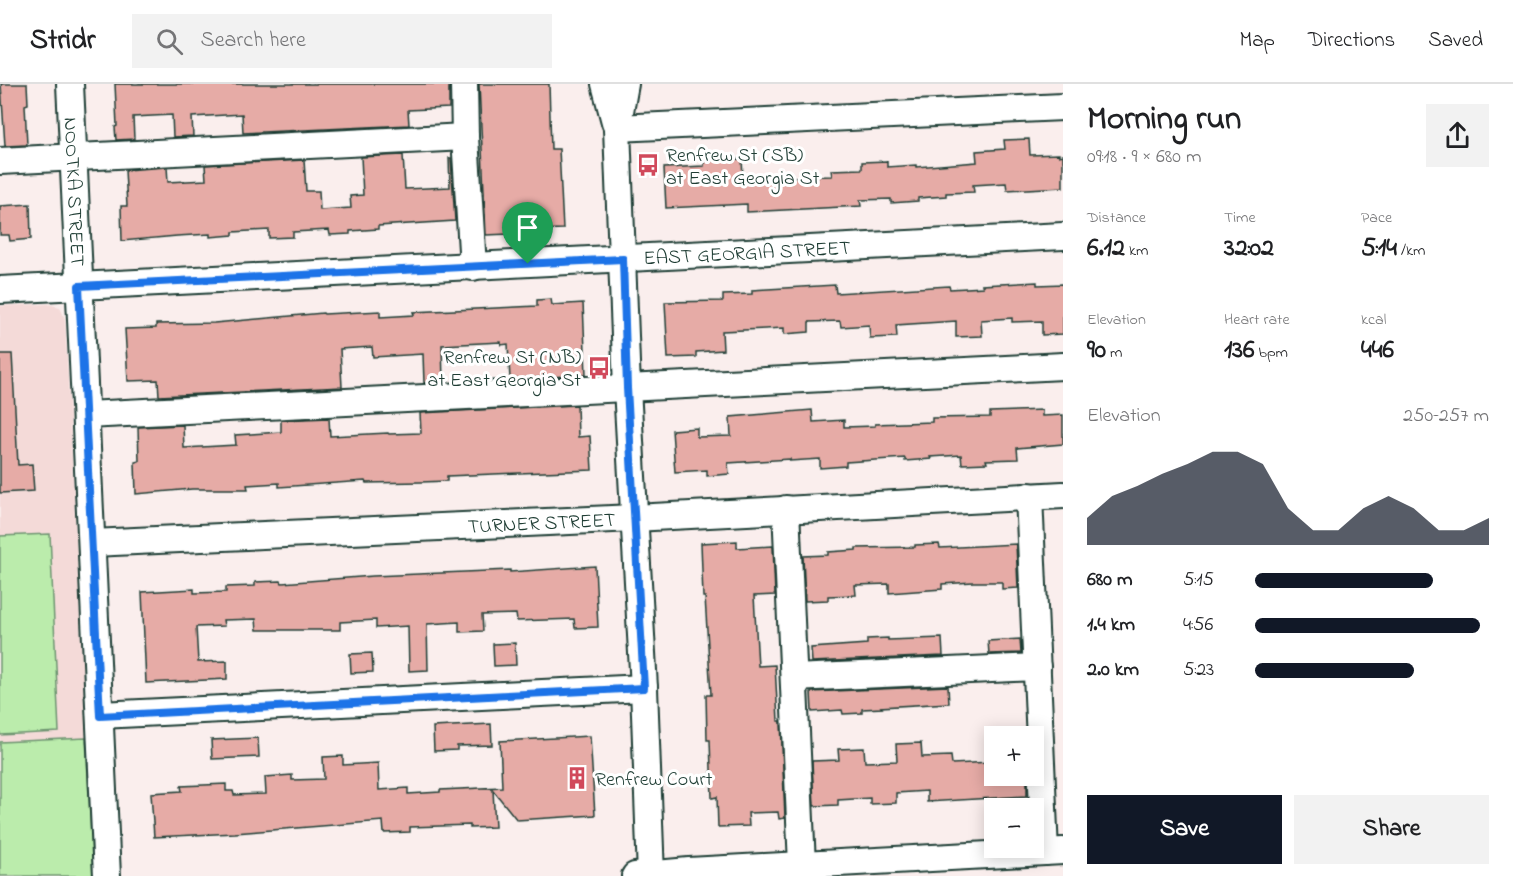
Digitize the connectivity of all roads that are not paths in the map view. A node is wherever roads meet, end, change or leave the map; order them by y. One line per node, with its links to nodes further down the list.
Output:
1 (70, 84): 8 (street, NOOTKA STREET)
2 (464, 84): 7 (street)
3 (604, 84): 6 (street)
4 (625, 84): 6 (street)
5 (1063, 107): 6 (street)
6 (617, 128): 11 (street)
7 (465, 137): 8 (street); 12 (street)
8 (73, 158): 9 (street); 13 (street, NOOTKA STREET)
9 (0, 161)
10 (1063, 236): 11 (street, EAST GEORGIA STREET)
11 (623, 259): 12 (street, EAST GEORGIA STREET); 16 (street)
12 (473, 267): 13 (street, EAST GEORGIA STREET)
13 (79, 286): 14 (street, EAST GEORGIA STREET); 17 (street, NOOTKA STREET)
14 (0, 290)
15 (1063, 366): 16 (street)
16 (627, 388): 17 (street); 21 (street)
17 (86, 415): 22 (street, NOOTKA STREET)
18 (1063, 495): 19 (street, TURNER STREET)
19 (1029, 496): 20 (street, TURNER STREET); 23 (street)
20 (786, 509): 21 (street, TURNER STREET); 24 (street)
21 (634, 518): 22 (street, TURNER STREET); 25 (street)
22 (92, 543): 26 (street, NOOTKA STREET)
23 (1037, 667): 24 (street); 27 (street)
24 (794, 678): 28 (street)
25 (644, 688): 26 (street); 30 (street)
26 (100, 716): 29 (street, NOOTKA STREET)
27 (1054, 851): 28 (street)
28 (802, 865): 30 (street)
29 (107, 876)
30 (646, 876)

